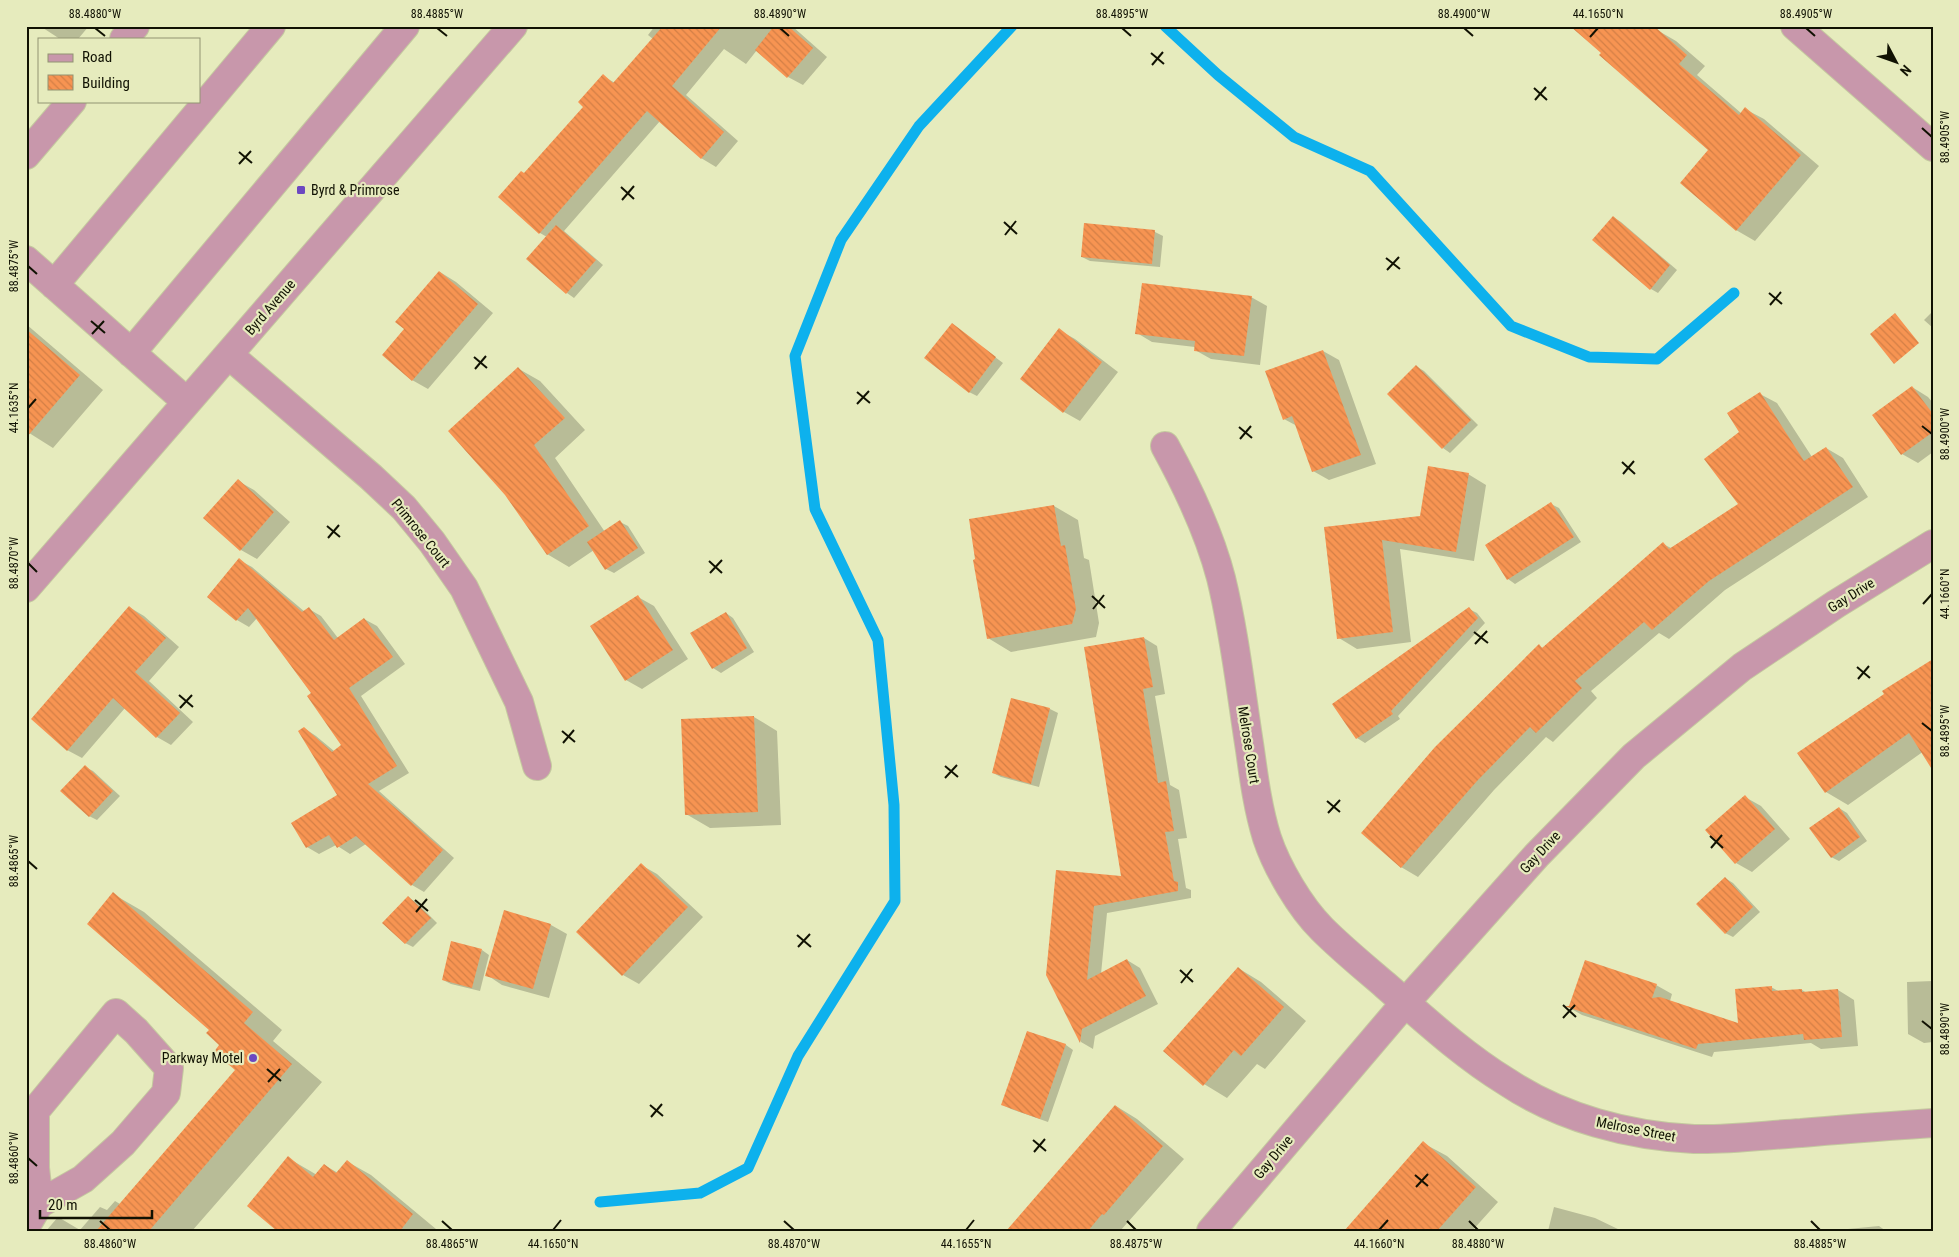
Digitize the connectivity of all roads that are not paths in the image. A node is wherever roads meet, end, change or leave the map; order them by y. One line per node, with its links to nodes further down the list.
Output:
1 (135, 26): 6 (street)
2 (272, 26): 11 (street)
3 (405, 26): 12 (street)
4 (1795, 26): 9 (street)
5 (502, 30): 13 (street, Byrd Avenue)
6 (125, 38)
7 (71, 102): 8 (street)
8 (30, 142)
9 (1933, 147)
10 (26, 260): 11 (street)
11 (54, 285): 12 (street)
12 (131, 353): 14 (street)
13 (229, 354): 14 (street, Byrd Avenue); 18 (street, Primrose Court)
14 (187, 402): 17 (street, Byrd Avenue)
15 (1165, 446): 19 (street, Melrose Court)
16 (1933, 544): 19 (street, Gay Drive)
17 (26, 588)
18 (537, 766)
19 (1405, 1003): 20 (street, Melrose Street); 22 (street, Gay Drive)
20 (1933, 1123)
21 (32, 1215): 21 (street)
22 (1211, 1231)

